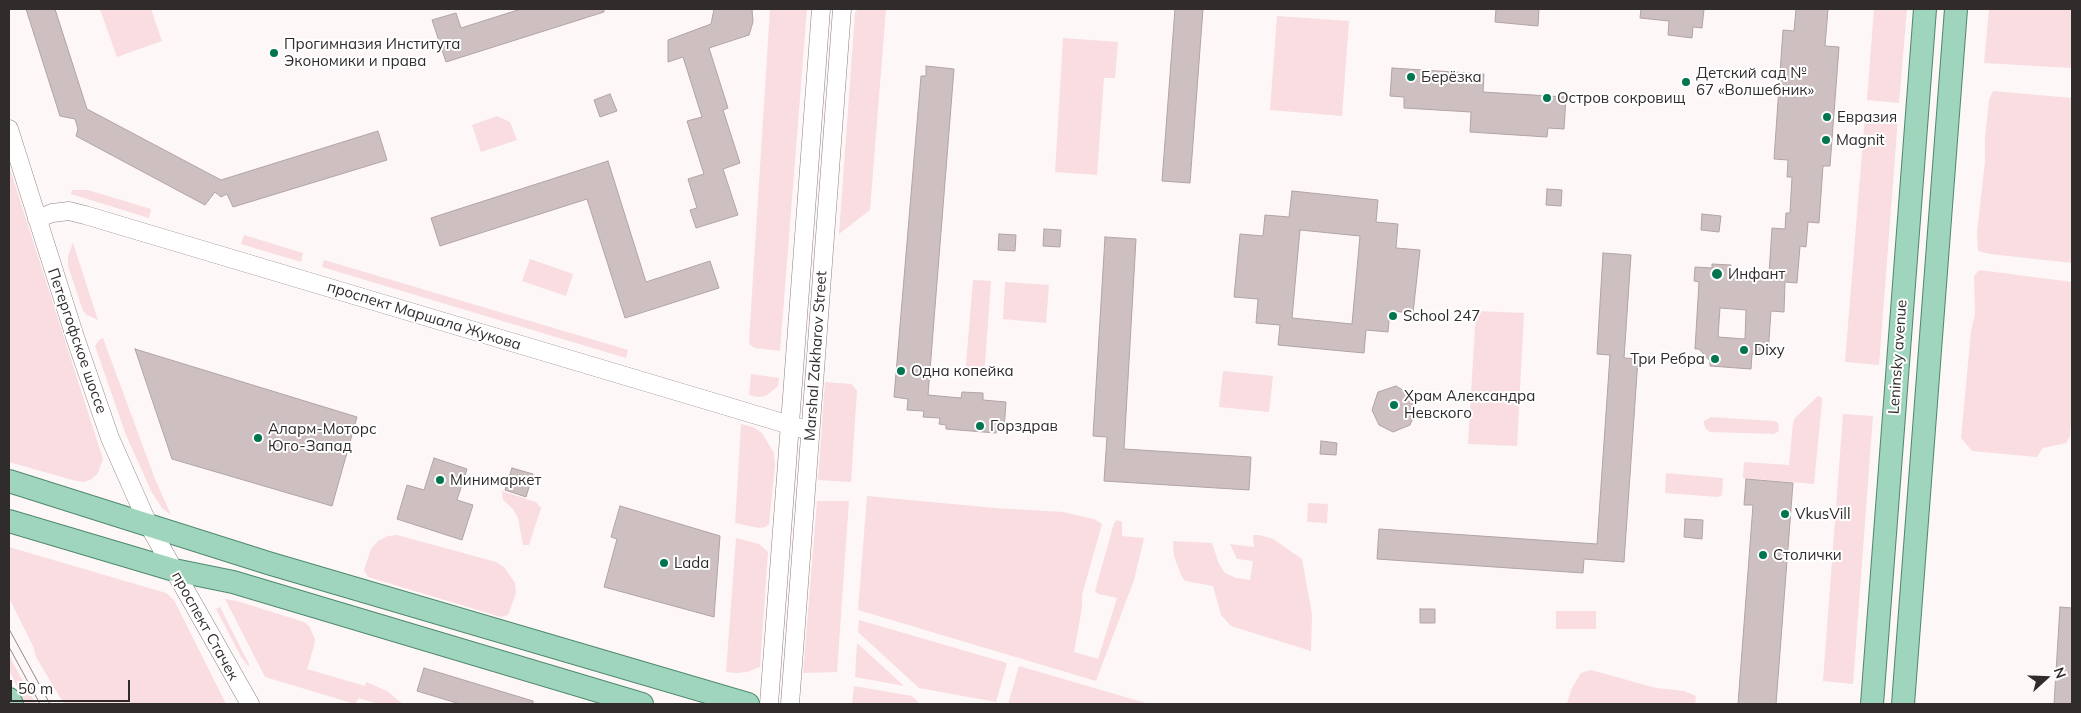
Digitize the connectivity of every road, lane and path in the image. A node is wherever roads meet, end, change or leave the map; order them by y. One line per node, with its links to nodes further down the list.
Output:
1 (821, 9): 7 (street, Marshal Zakharov Street)
2 (842, 9): 8 (street, Marshal Zakharov Street)
3 (1925, 9): 21 (main road, Leninsky avenue)
4 (1956, 9): 22 (main road, Leninsky avenue)
5 (9, 129): 6 (street, Петергофское шоссе)
6 (37, 219): 7 (street, проспект Маршала Жукова); 11 (street, Петергофское шоссе)
7 (790, 425): 8 (street, проспект Маршала Жукова); 19 (street, Marshal Zakharov Street)
8 (810, 431): 20 (street, Marshal Zakharov Street)
9 (9, 481): 11 (main road)
10 (9, 521): 13 (main road)
11 (149, 526): 12 (street, Петергофское шоссе); 18 (main road)
12 (161, 547): 13 (street, проспект Стачек)
13 (174, 570): 16 (street, проспект Стачек); 17 (main road)
14 (9, 699): 15 (main road)
15 (12, 704)
16 (250, 704)
17 (642, 704)
18 (748, 704)
19 (770, 704)
20 (790, 704)
21 (1872, 704)
22 (1903, 704)

